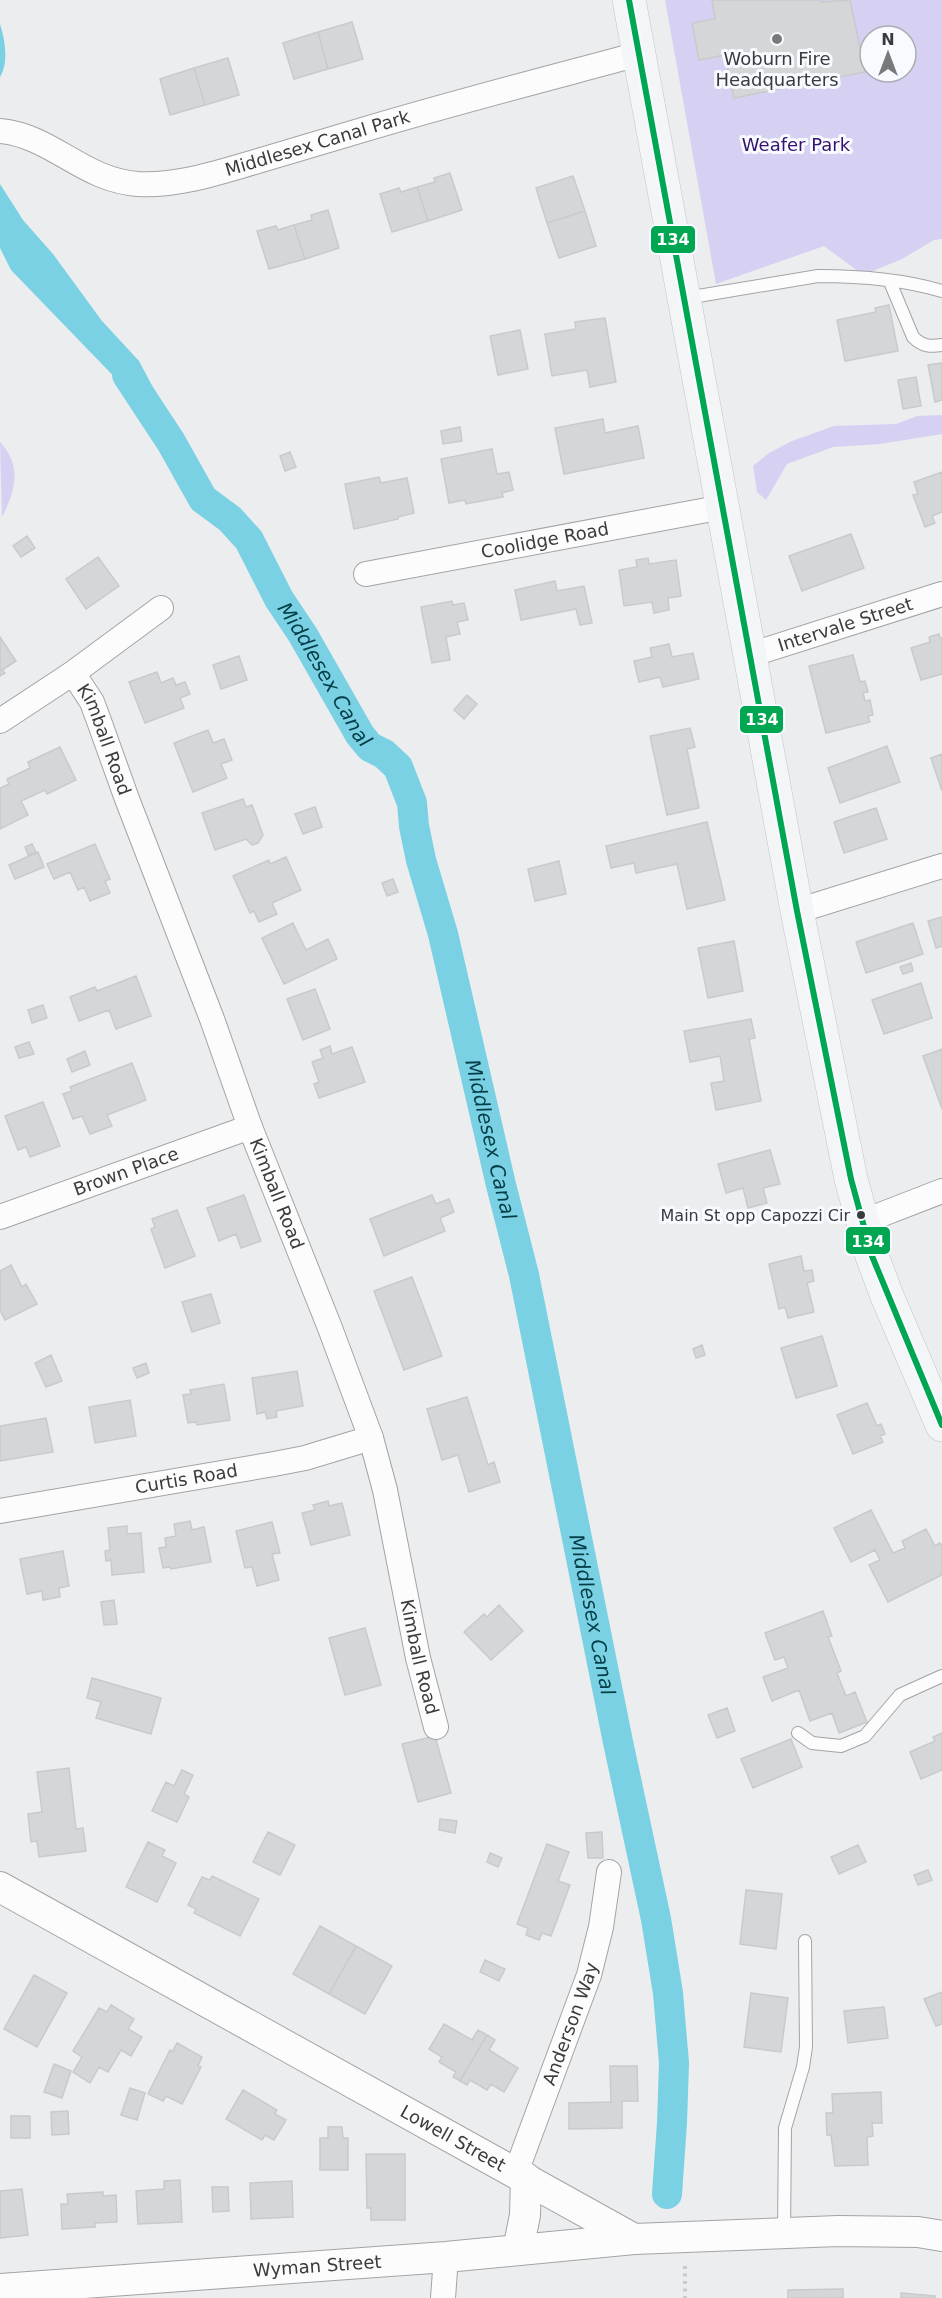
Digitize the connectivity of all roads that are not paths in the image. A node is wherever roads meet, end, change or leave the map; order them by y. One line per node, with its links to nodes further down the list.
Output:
1 (629, 0): 2 (main road)
2 (639, 54): 3 (street, Middlesex Canal Park); 6 (main road)
3 (0, 131)
4 (890, 282): 5 (lane); 6 (lane); 7 (lane)
5 (942, 291)
6 (685, 298): 8 (main road)
7 (942, 345)
8 (723, 507): 9 (street, Coolidge Road); 12 (main road)
9 (366, 574)
10 (942, 594): 12 (street, Intervale Street)
11 (161, 608): 13 (street)
12 (750, 656): 16 (main road)
13 (73, 673): 14 (street); 17 (street, Kimball Road)
14 (0, 721)
15 (942, 866): 16 (street)
16 (797, 911): 20 (main road)
17 (250, 1126): 19 (street, Brown Place); 22 (street, Kimball Road)
18 (942, 1191): 20 (street)
19 (0, 1217)
20 (862, 1222): 21 (main road)
21 (942, 1425)
22 (371, 1438): 23 (street, Curtis Road); 25 (street, Kimball Road)
23 (0, 1511)
24 (942, 1676): 26 (lane)
25 (436, 1727)
26 (798, 1733)
27 (609, 1872): 30 (street, Anderson Way)
28 (0, 1887): 30 (street, Lowell Street)
29 (805, 1941): 32 (lane)
30 (521, 2175): 33 (street, Lowell Street); 34 (street)
31 (940, 2232): 32 (street)
32 (784, 2233): 33 (street)
33 (634, 2240): 34 (street, Wyman Street)
34 (518, 2250): 35 (street, Wyman Street)
35 (446, 2257): 37 (street, Wyman Street); 38 (street)
36 (0, 2289): 37 (street, Wyman Street)
37 (138, 2289)
38 (443, 2298)

